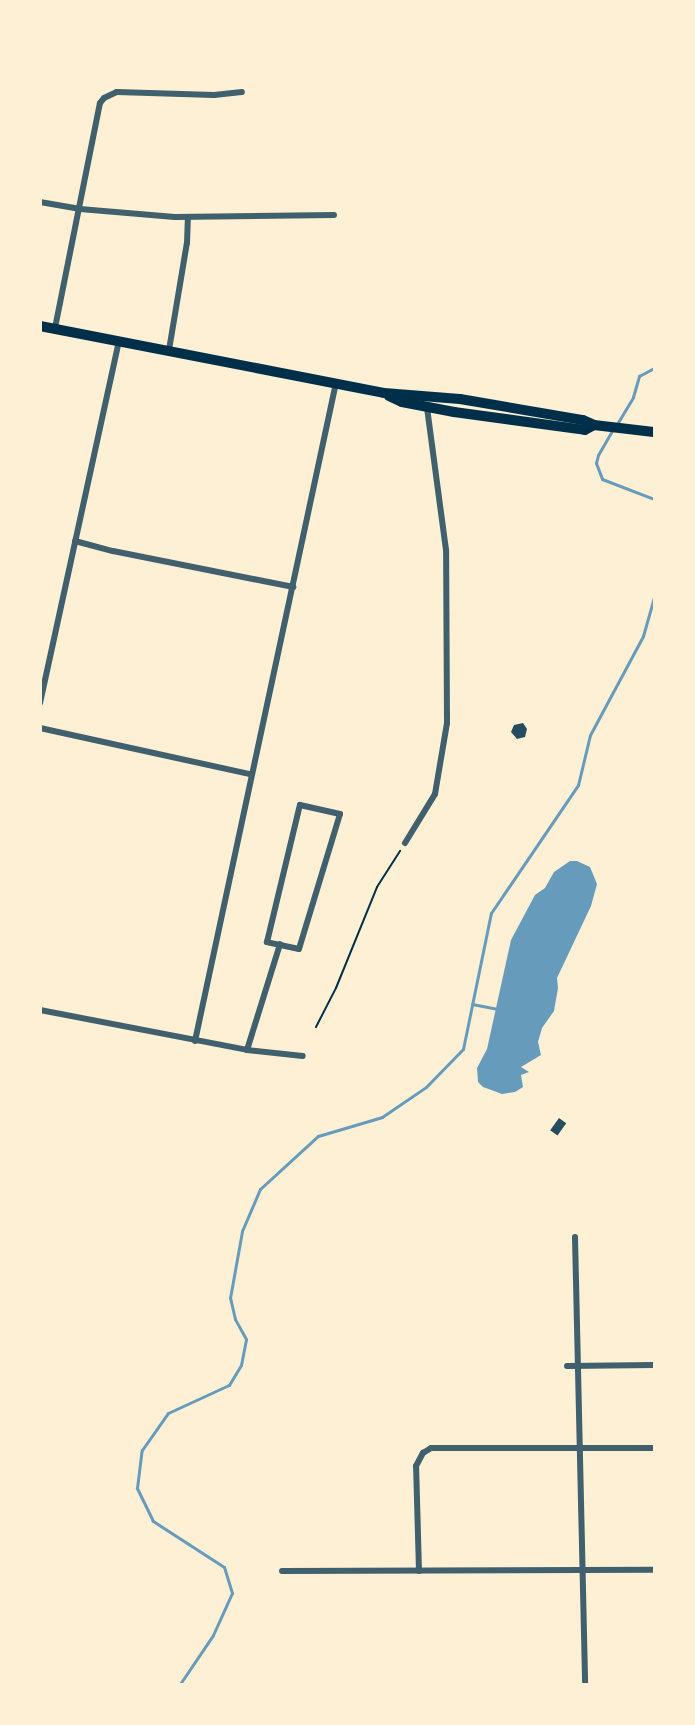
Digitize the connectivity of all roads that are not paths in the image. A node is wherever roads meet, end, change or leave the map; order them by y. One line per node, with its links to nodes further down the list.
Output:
1 (242, 92): 3 (street)
2 (40, 202): 3 (street)
3 (80, 208): 5 (street); 7 (street)
4 (334, 215): 5 (street)
5 (188, 217): 9 (street)
6 (40, 324): 7 (main road)
7 (55, 328): 8 (main road)
8 (119, 340): 9 (main road); 15 (street)
9 (169, 350): 10 (main road)
10 (336, 383): 11 (main road); 16 (street)
11 (384, 393): 12 (main road); 13 (main road)
12 (427, 407): 13 (main road); 20 (street)
13 (594, 425): 14 (main road)
14 (654, 432)
15 (75, 541): 16 (street); 17 (street)
16 (292, 587): 19 (street)
17 (40, 703)
18 (40, 728): 19 (street)
19 (250, 774): 23 (street)
20 (405, 843)
21 (280, 944): 21 (street); 24 (street)
22 (40, 1010): 23 (street)
23 (195, 1041): 24 (street)
24 (247, 1050): 25 (street)
25 (303, 1056)
26 (575, 1237): 29 (street)
27 (654, 1365): 29 (street)
28 (567, 1366): 29 (street)
29 (578, 1366): 31 (street)
30 (654, 1448): 31 (street)
31 (580, 1449): 32 (street); 35 (street)
32 (584, 1570): 33 (street); 35 (street); 36 (street)
33 (654, 1570)
34 (282, 1571): 35 (street)
35 (419, 1571)
36 (585, 1684)

